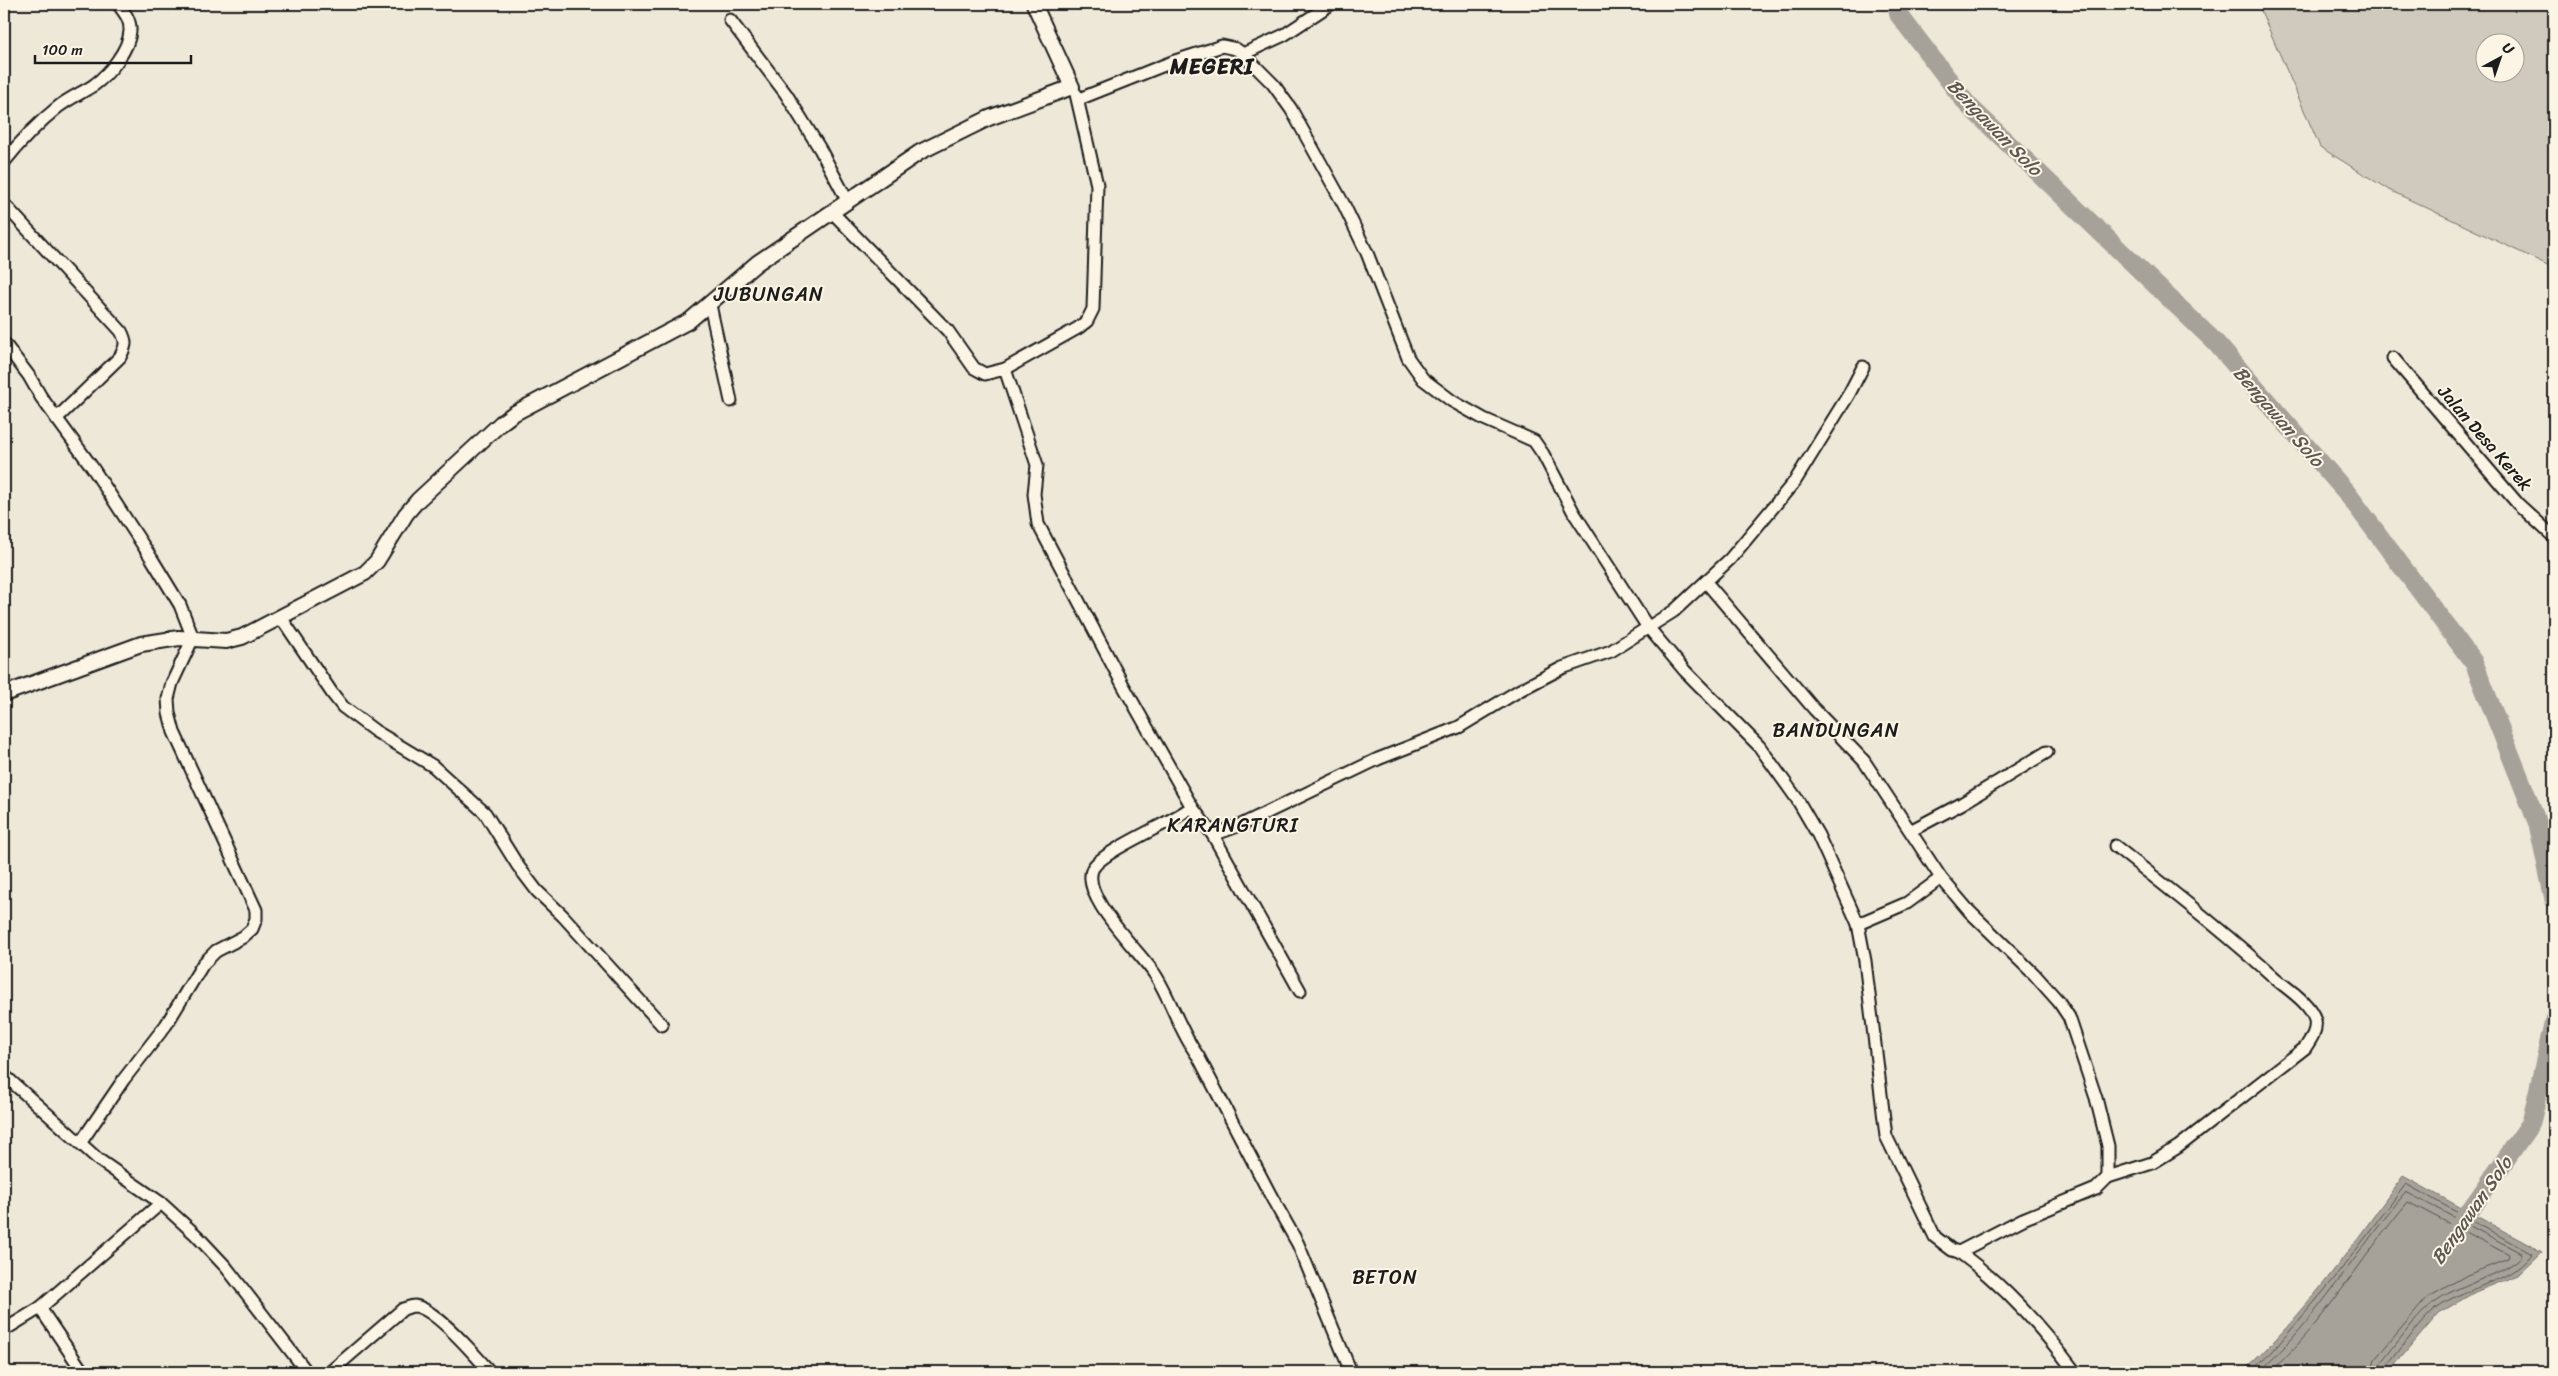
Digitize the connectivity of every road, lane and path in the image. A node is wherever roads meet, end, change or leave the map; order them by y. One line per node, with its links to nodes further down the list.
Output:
1 (118, 4): 7 (street)
2 (1034, 4): 6 (street)
3 (1331, 4): 5 (street)
4 (730, 20): 8 (street)
5 (1243, 54): 6 (street); 21 (street)
6 (1075, 93): 8 (street); 15 (street)
7 (4, 162)
8 (847, 200): 10 (street)
9 (4, 204): 17 (street)
10 (832, 212): 11 (street); 15 (street)
11 (710, 305): 16 (street); 20 (street)
12 (4, 343): 17 (street)
13 (2393, 358): 18 (street, Jalan Desa Kerek)
14 (1863, 367): 19 (street)
15 (1005, 369): 25 (street)
16 (732, 401)
17 (56, 419): 22 (street)
18 (2554, 537)
19 (1706, 582): 21 (street); 26 (street)
20 (280, 616): 22 (street); 32 (street)
21 (1647, 626): 27 (street); 30 (street)
22 (193, 638): 23 (street); 34 (street)
23 (4, 694)
24 (2047, 752): 26 (street)
25 (1192, 807): 27 (street); 44 (street)
26 (1912, 830): 29 (street)
27 (1213, 835): 31 (street)
28 (2115, 846): 35 (street)
29 (1941, 878): 30 (street); 35 (street)
30 (1858, 924): 37 (street)
31 (1300, 991)
32 (662, 1025)
33 (4, 1075): 34 (street)
34 (82, 1142): 36 (street)
35 (2108, 1178): 37 (street)
36 (161, 1203): 38 (street); 41 (street)
37 (1959, 1252): 45 (street)
38 (40, 1308): 39 (street); 40 (street)
39 (4, 1330)
40 (83, 1372)
41 (307, 1372)
42 (330, 1372): 43 (street)
43 (490, 1372)
44 (1351, 1372)
45 (2075, 1372)

